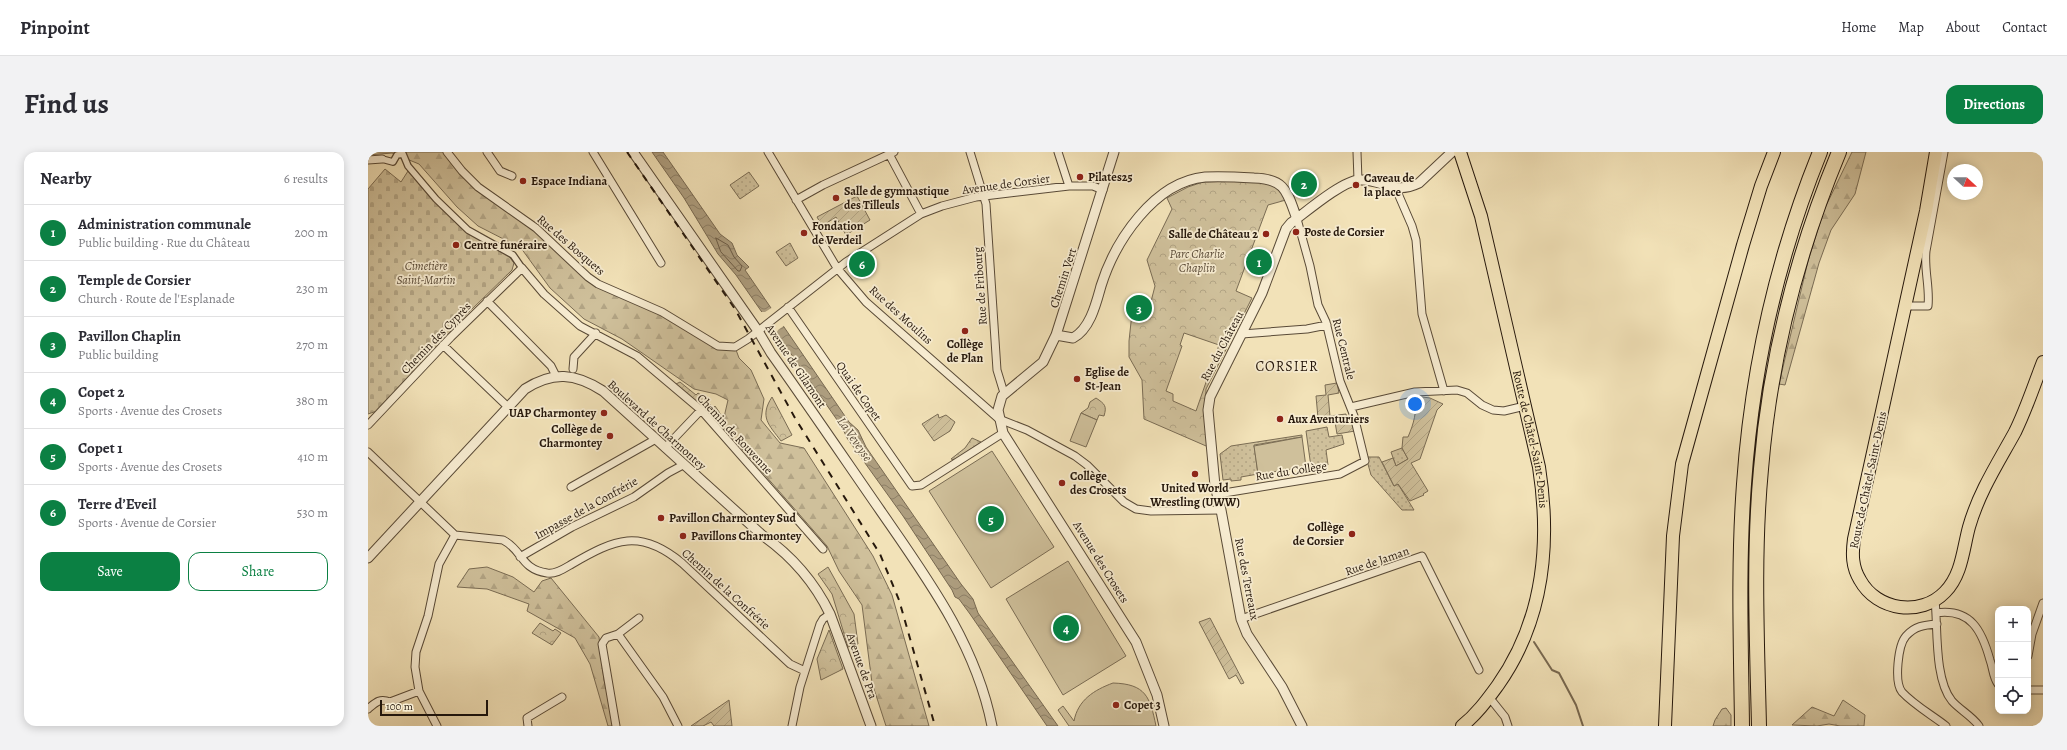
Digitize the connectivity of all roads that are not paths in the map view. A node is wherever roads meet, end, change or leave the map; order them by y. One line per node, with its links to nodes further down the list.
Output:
1 (447, 152): 36 (street, Rue des Bosquets)
2 (487, 152): 20 (street)
3 (593, 152): 29 (street)
4 (634, 152): 36 (street, Avenue de Gilamont)
5 (768, 152): 26 (street, Rue des Moulins)
6 (970, 152): 25 (street, Rue de Fribourg)
7 (1058, 152): 22 (street)
8 (1114, 152): 24 (street, Chemin Vert)
9 (1357, 152): 21 (street)
10 (1452, 152): 23 (street)
11 (1460, 152): 47 (main road, Route de Châtel-Saint-Denis)
12 (1774, 152): 95 (main road)
13 (1820, 152): 96 (highway)
14 (1839, 152): 97 (highway)
15 (1936, 152): 33 (main road, Route de Châtel-Saint-Denis)
16 (1944, 152): 33 (street)
17 (892, 153): 26 (street); 27 (street)
18 (382, 159): 19 (street, Chemin de Rouvenne); 30 (street, Chemin de Rouvenne)
19 (368, 160)
20 (512, 176)
21 (1358, 180): 23 (street); 28 (street, Rue du Château)
22 (1069, 186): 24 (street, Avenue de Corsier); 25 (street, Avenue de Corsier)
23 (1396, 188): 44 (street)
24 (1104, 190): 39 (street, Chemin Vert)
25 (984, 196): 27 (street, Avenue de Corsier); 45 (street, Rue de Fribourg)
26 (796, 200): 31 (street, Rue des Moulins)
27 (921, 214): 31 (street, Avenue de Corsier)
28 (1297, 219): 35 (street, Rue Centrale); 38 (street, Rue du Château); 39 (street)
29 (661, 263)
30 (522, 268): 32 (street, Chemin des Cyprès); 37 (street, Chemin de Rouvenne)
31 (837, 268): 34 (street, Avenue de Corsier); 50 (street, Rue des Moulins)
32 (487, 301): 40 (street, Chemin des Cyprès); 43 (street)
33 (1905, 306): 67 (main road, Route de Châtel-Saint-Denis)
34 (788, 307): 36 (street, Avenue de Corsier); 52 (street, Quai de Copet)
35 (1327, 325): 38 (street); 48 (street, Rue Centrale)
36 (761, 329): 90 (street, Avenue de Gilamont)
37 (596, 333): 42 (street); 49 (street, Chemin de Rouvenne)
38 (1242, 334): 59 (street, Rue du Château)
39 (1056, 335): 45 (street, Chemin Vert)
40 (443, 345): 46 (street); 51 (street, Chemin des Cyprès)
41 (2043, 362): 67 (main road, Route de Châtel-Saint-Denis)
42 (573, 370)
43 (556, 376): 46 (street, Boulevard de Charmontey); 53 (street, Boulevard de Charmontey)
44 (1444, 391): 47 (street); 48 (street)
45 (1004, 393): 50 (street)
46 (507, 406): 60 (street, Boulevard de Charmontey)
47 (1525, 406): 81 (main road, Route de Châtel-Saint-Denis)
48 (1351, 407): 56 (street, Rue Centrale)
49 (701, 410): 54 (street); 63 (street, Chemin de Rouvenne)
50 (999, 419): 52 (street, Avenue des Crosets); 61 (street)
51 (368, 425)
52 (1003, 433): 91 (street, Avenue des Crosets)
53 (656, 439): 54 (street, Boulevard de Charmontey); 58 (street)
54 (665, 448): 57 (street, Boulevard de Charmontey)
55 (368, 452): 60 (street)
56 (1364, 461): 59 (street, Rue du Collège)
57 (683, 465): 64 (street, Impasse de la Confrérie); 68 (street, Boulevard de Charmontey)
58 (571, 487)
59 (1218, 494): 61 (street, Rue des Terreaux)
60 (419, 502): 62 (street); 65 (street, Boulevard de Charmontey)
61 (1222, 510): 70 (street, Rue des Terreaux)
62 (455, 535): 64 (street); 79 (street)
63 (823, 549)
64 (520, 557): 75 (street, Chemin de la Confrérie)
65 (368, 558)
66 (2043, 604): 73 (street)
67 (1936, 606): 71 (street); 76 (street)
68 (830, 614): 75 (street); 89 (street, Avenue de Pra)
69 (639, 618): 72 (street)
70 (1241, 620): 74 (street, Rue de Jaman); 92 (street, Rue des Terreaux)
71 (1937, 624): 98 (street); 99 (street)
72 (618, 634): 86 (street); 87 (street)
73 (2031, 642)
74 (1480, 670)
75 (805, 671): 88 (street)
76 (1996, 678)
77 (2031, 690): 78 (street)
78 (2043, 690)
79 (419, 691): 82 (street); 84 (street)
80 (562, 696): 85 (street)
81 (1489, 697): 83 (main road, Route de Châtel-Saint-Denis); 94 (street)
82 (368, 709)
83 (1470, 721): 93 (main road, Route de Châtel-Saint-Denis)
84 (437, 726)
85 (528, 726)
86 (616, 726)
87 (678, 726)
88 (792, 726)
89 (871, 726)
90 (992, 726)
91 (1164, 726)
92 (1302, 726)
93 (1462, 726)
94 (1508, 726)
95 (1666, 726)
96 (1742, 726)
97 (1759, 726)
98 (1946, 726)
99 (1979, 726)

